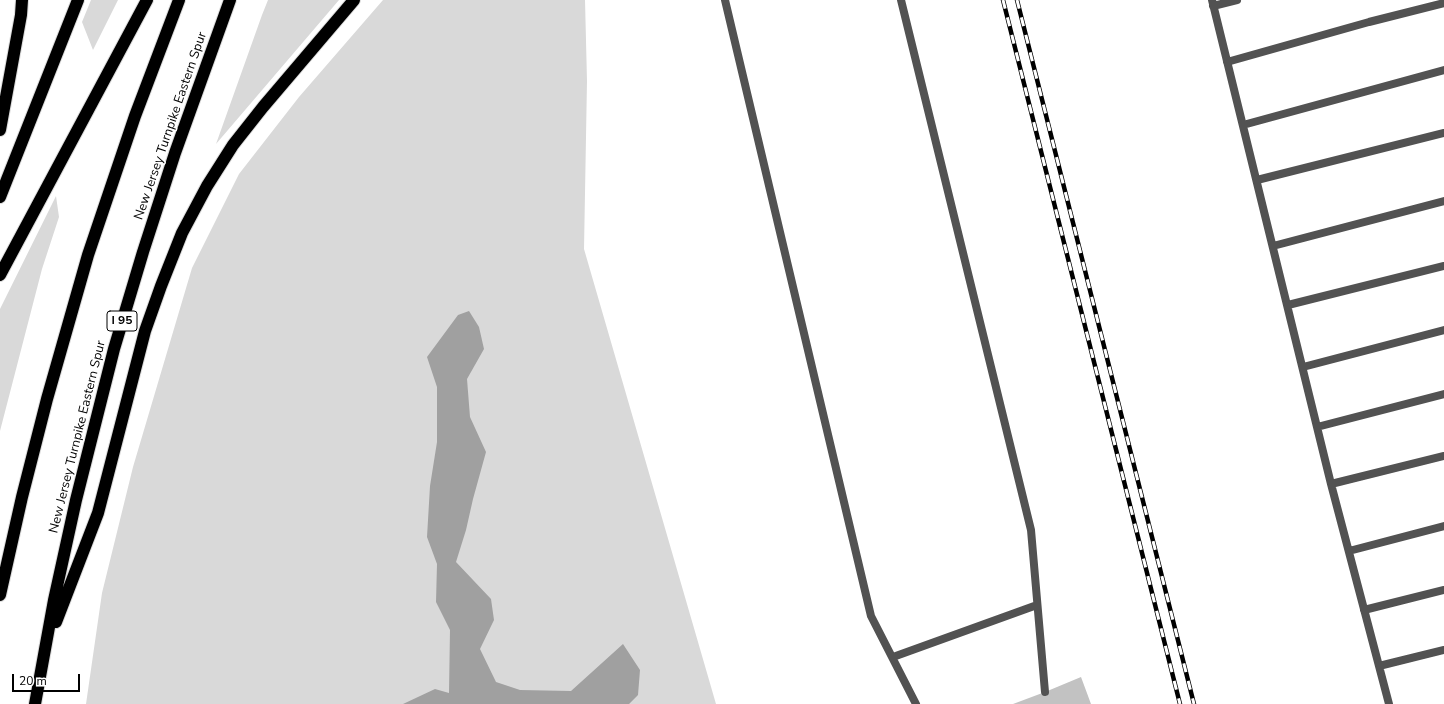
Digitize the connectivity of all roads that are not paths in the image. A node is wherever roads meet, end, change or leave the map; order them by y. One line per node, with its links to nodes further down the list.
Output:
1 (22, 0): 15 (highway)
2 (78, 0): 18 (highway)
3 (147, 0): 22 (highway)
4 (179, 0): 33 (highway)
5 (230, 0): 37 (highway, New Jersey Turnpike Eastern Spur / I 95)
6 (354, 0): 37 (highway)
7 (725, 0): 38 (lane)
8 (901, 0): 34 (lane)
9 (1237, 0): 10 (lane)
10 (1212, 3): 12 (lane)
11 (1444, 3): 12 (lane)
12 (1227, 62): 14 (lane)
13 (1444, 70): 14 (lane)
14 (1243, 125): 17 (lane)
15 (0, 130)
16 (1444, 133): 17 (lane)
17 (1257, 180): 20 (lane)
18 (0, 197)
19 (1444, 201): 20 (lane)
20 (1273, 246): 23 (lane)
21 (1444, 266): 23 (lane)
22 (0, 275)
23 (1288, 306): 25 (lane)
24 (1444, 330): 25 (lane)
25 (1303, 367): 27 (lane)
26 (1444, 394): 27 (lane)
27 (1317, 427): 29 (lane)
28 (1444, 456): 29 (lane)
29 (1331, 484): 31 (lane)
30 (1444, 526): 31 (lane)
31 (1349, 551): 35 (lane)
32 (1444, 590): 35 (lane)
33 (0, 595)
34 (1037, 605): 38 (lane); 40 (lane)
35 (1364, 610): 39 (lane)
36 (1444, 650): 39 (lane)
37 (44, 651): 41 (highway, New Jersey Turnpike Eastern Spur / I 95)
38 (893, 657): 42 (lane)
39 (1379, 666): 43 (lane)
40 (1045, 692)
41 (35, 704)
42 (916, 704)
43 (1389, 704)

